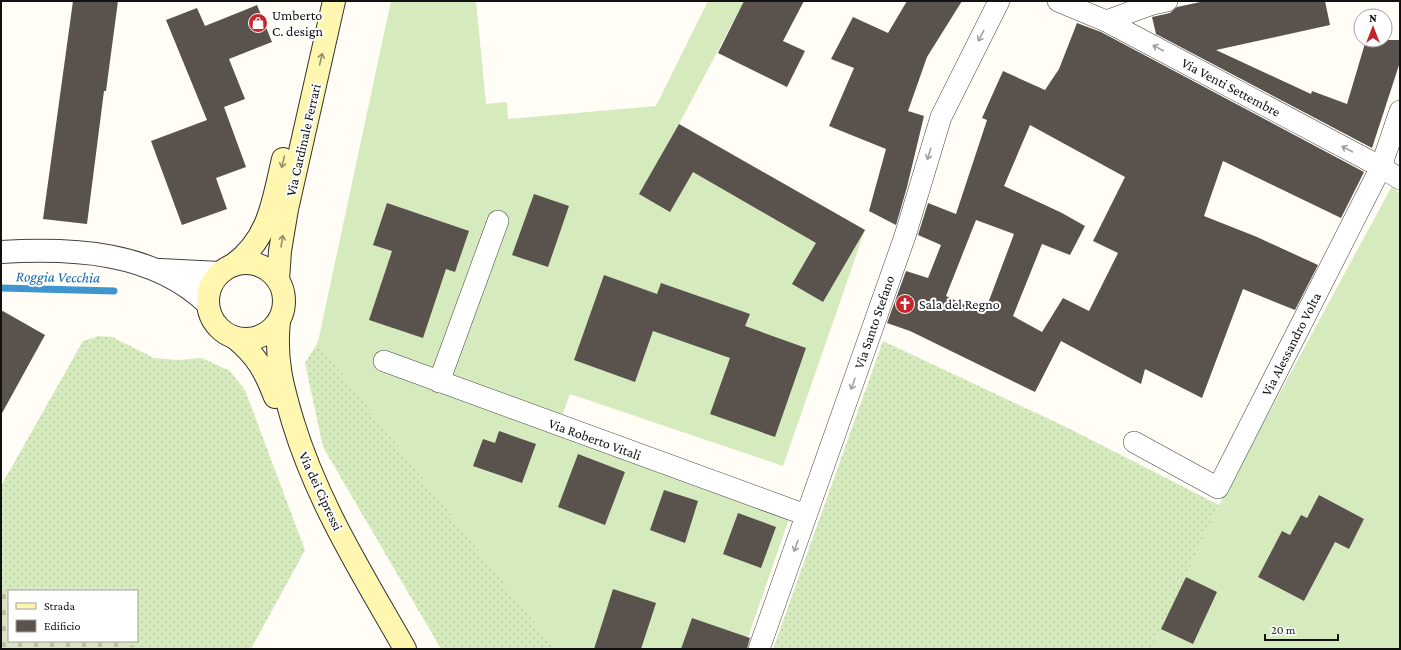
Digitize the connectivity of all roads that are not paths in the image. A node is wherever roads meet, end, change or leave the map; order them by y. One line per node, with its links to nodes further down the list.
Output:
1 (320, 1): 12 (main road, Via Cardinale Ferrari, one-way to 12)
2 (334, 1): 14 (main road, Via Cardinale Ferrari, one-way to 2)
3 (999, 1): 21 (street, Via Santo Stefano, one-way to 21)
4 (1058, 1): 6 (street, Via Venti Settembre)
5 (1167, 1): 6 (street)
6 (1106, 21): 8 (street, Via Venti Settembre, one-way to 6)
7 (1400, 111): 8 (street, Via Alessandro Volta)
8 (1381, 167): 9 (street, Via Venti Settembre); 20 (street, Via Alessandro Volta)
9 (1400, 179)
10 (498, 221): 19 (street)
11 (1, 252): 13 (street)
12 (227, 269): 13 (street); 14 (main road); 15 (main road)
13 (158, 270): 15 (street)
14 (278, 280): 16 (main road)
15 (208, 304): 17 (main road)
16 (279, 321): 17 (main road); 23 (main road, Via dei Cipressi)
17 (236, 338): 22 (main road, Via dei Cipressi)
18 (384, 361): 19 (street, Via Roberto Vitali)
19 (439, 382): 21 (street, Via Roberto Vitali)
20 (1134, 442)
21 (806, 515): 24 (street, Via Santo Stefano, one-way to 24)
22 (391, 649)
23 (405, 649)
24 (760, 649)

